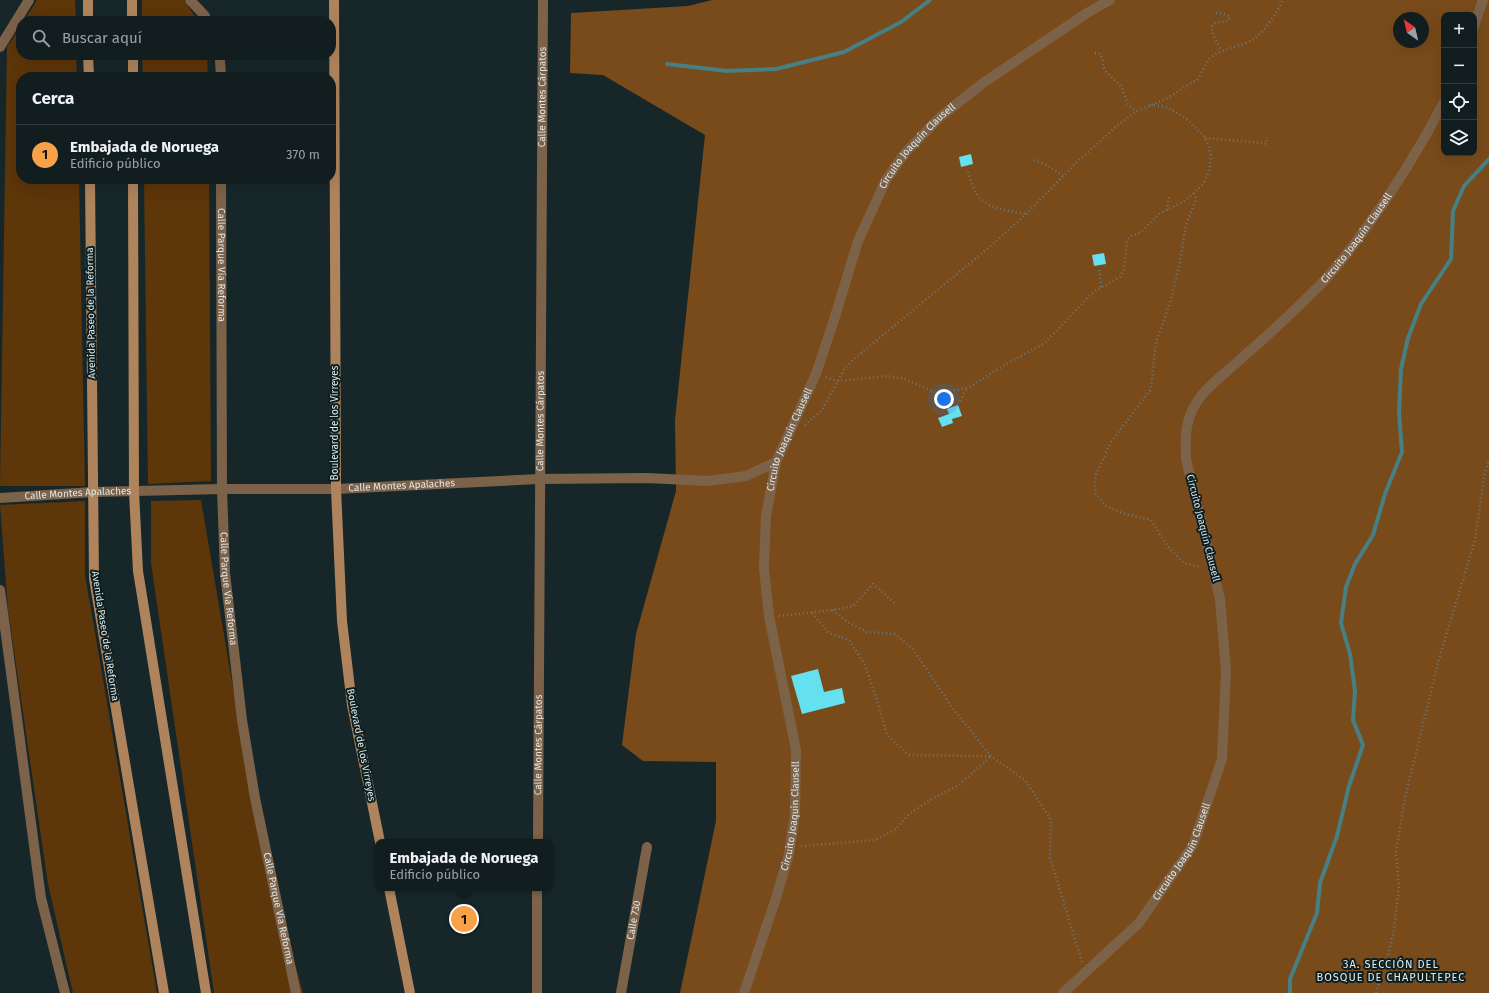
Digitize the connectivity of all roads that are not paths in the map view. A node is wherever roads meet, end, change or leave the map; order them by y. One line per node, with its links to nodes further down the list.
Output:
1 (29, 0): 9 (street)
2 (88, 0): 10 (main road)
3 (132, 0): 11 (main road)
4 (190, 0): 12 (street)
5 (334, 0): 13 (main road, Boulevard de los Virreyes)
6 (543, 0): 31 (street, Calle Montes Cárpatos)
7 (1110, 0): 30 (street, Circuito Joaquín Clausell)
8 (1483, 0): 14 (street)
9 (19, 16)
10 (88, 16)
11 (132, 16)
12 (205, 16)
13 (334, 16)
14 (1477, 17)
15 (16, 21): 16 (street)
16 (0, 47)
17 (88, 60): 21 (main road)
18 (133, 60): 22 (main road)
19 (220, 60): 23 (street)
20 (334, 60): 24 (main road, Boulevard de los Virreyes)
21 (89, 72)
22 (133, 72)
23 (220, 72)
24 (334, 72)
25 (1441, 108): 51 (street, Circuito Joaquín Clausell)
26 (90, 184): 34 (main road, Avenida Paseo de la Reforma)
27 (133, 184): 35 (main road)
28 (221, 184): 32 (street, Calle Parque Vía Reforma)
29 (335, 184): 33 (main road, Boulevard de los Virreyes)
30 (776, 462): 31 (street, Calle Montes Apalaches); 50 (street, Circuito Joaquín Clausell)
31 (539, 480): 33 (street, Calle Montes Apalaches); 39 (street, Calle Montes Cárpatos)
32 (222, 489): 33 (street, Calle Montes Apalaches); 35 (street, Calle Montes Apalaches); 46 (street, Calle Parque Vía Reforma)
33 (336, 489): 38 (main road, Boulevard de los Virreyes)
34 (93, 492): 35 (street, Calle Montes Apalaches); 36 (street, Calle Montes Apalaches); 44 (main road, Avenida Paseo de la Reforma)
35 (134, 492): 45 (main road)
36 (0, 498)
37 (0, 590): 43 (street)
38 (379, 839)
39 (538, 839)
40 (647, 847): 49 (street, Calle 730)
41 (390, 891): 47 (main road)
42 (537, 891): 48 (street)
43 (65, 993)
44 (164, 993)
45 (206, 993)
46 (296, 993)
47 (410, 993)
48 (537, 993)
49 (621, 993)
50 (744, 993)
51 (1063, 993)

